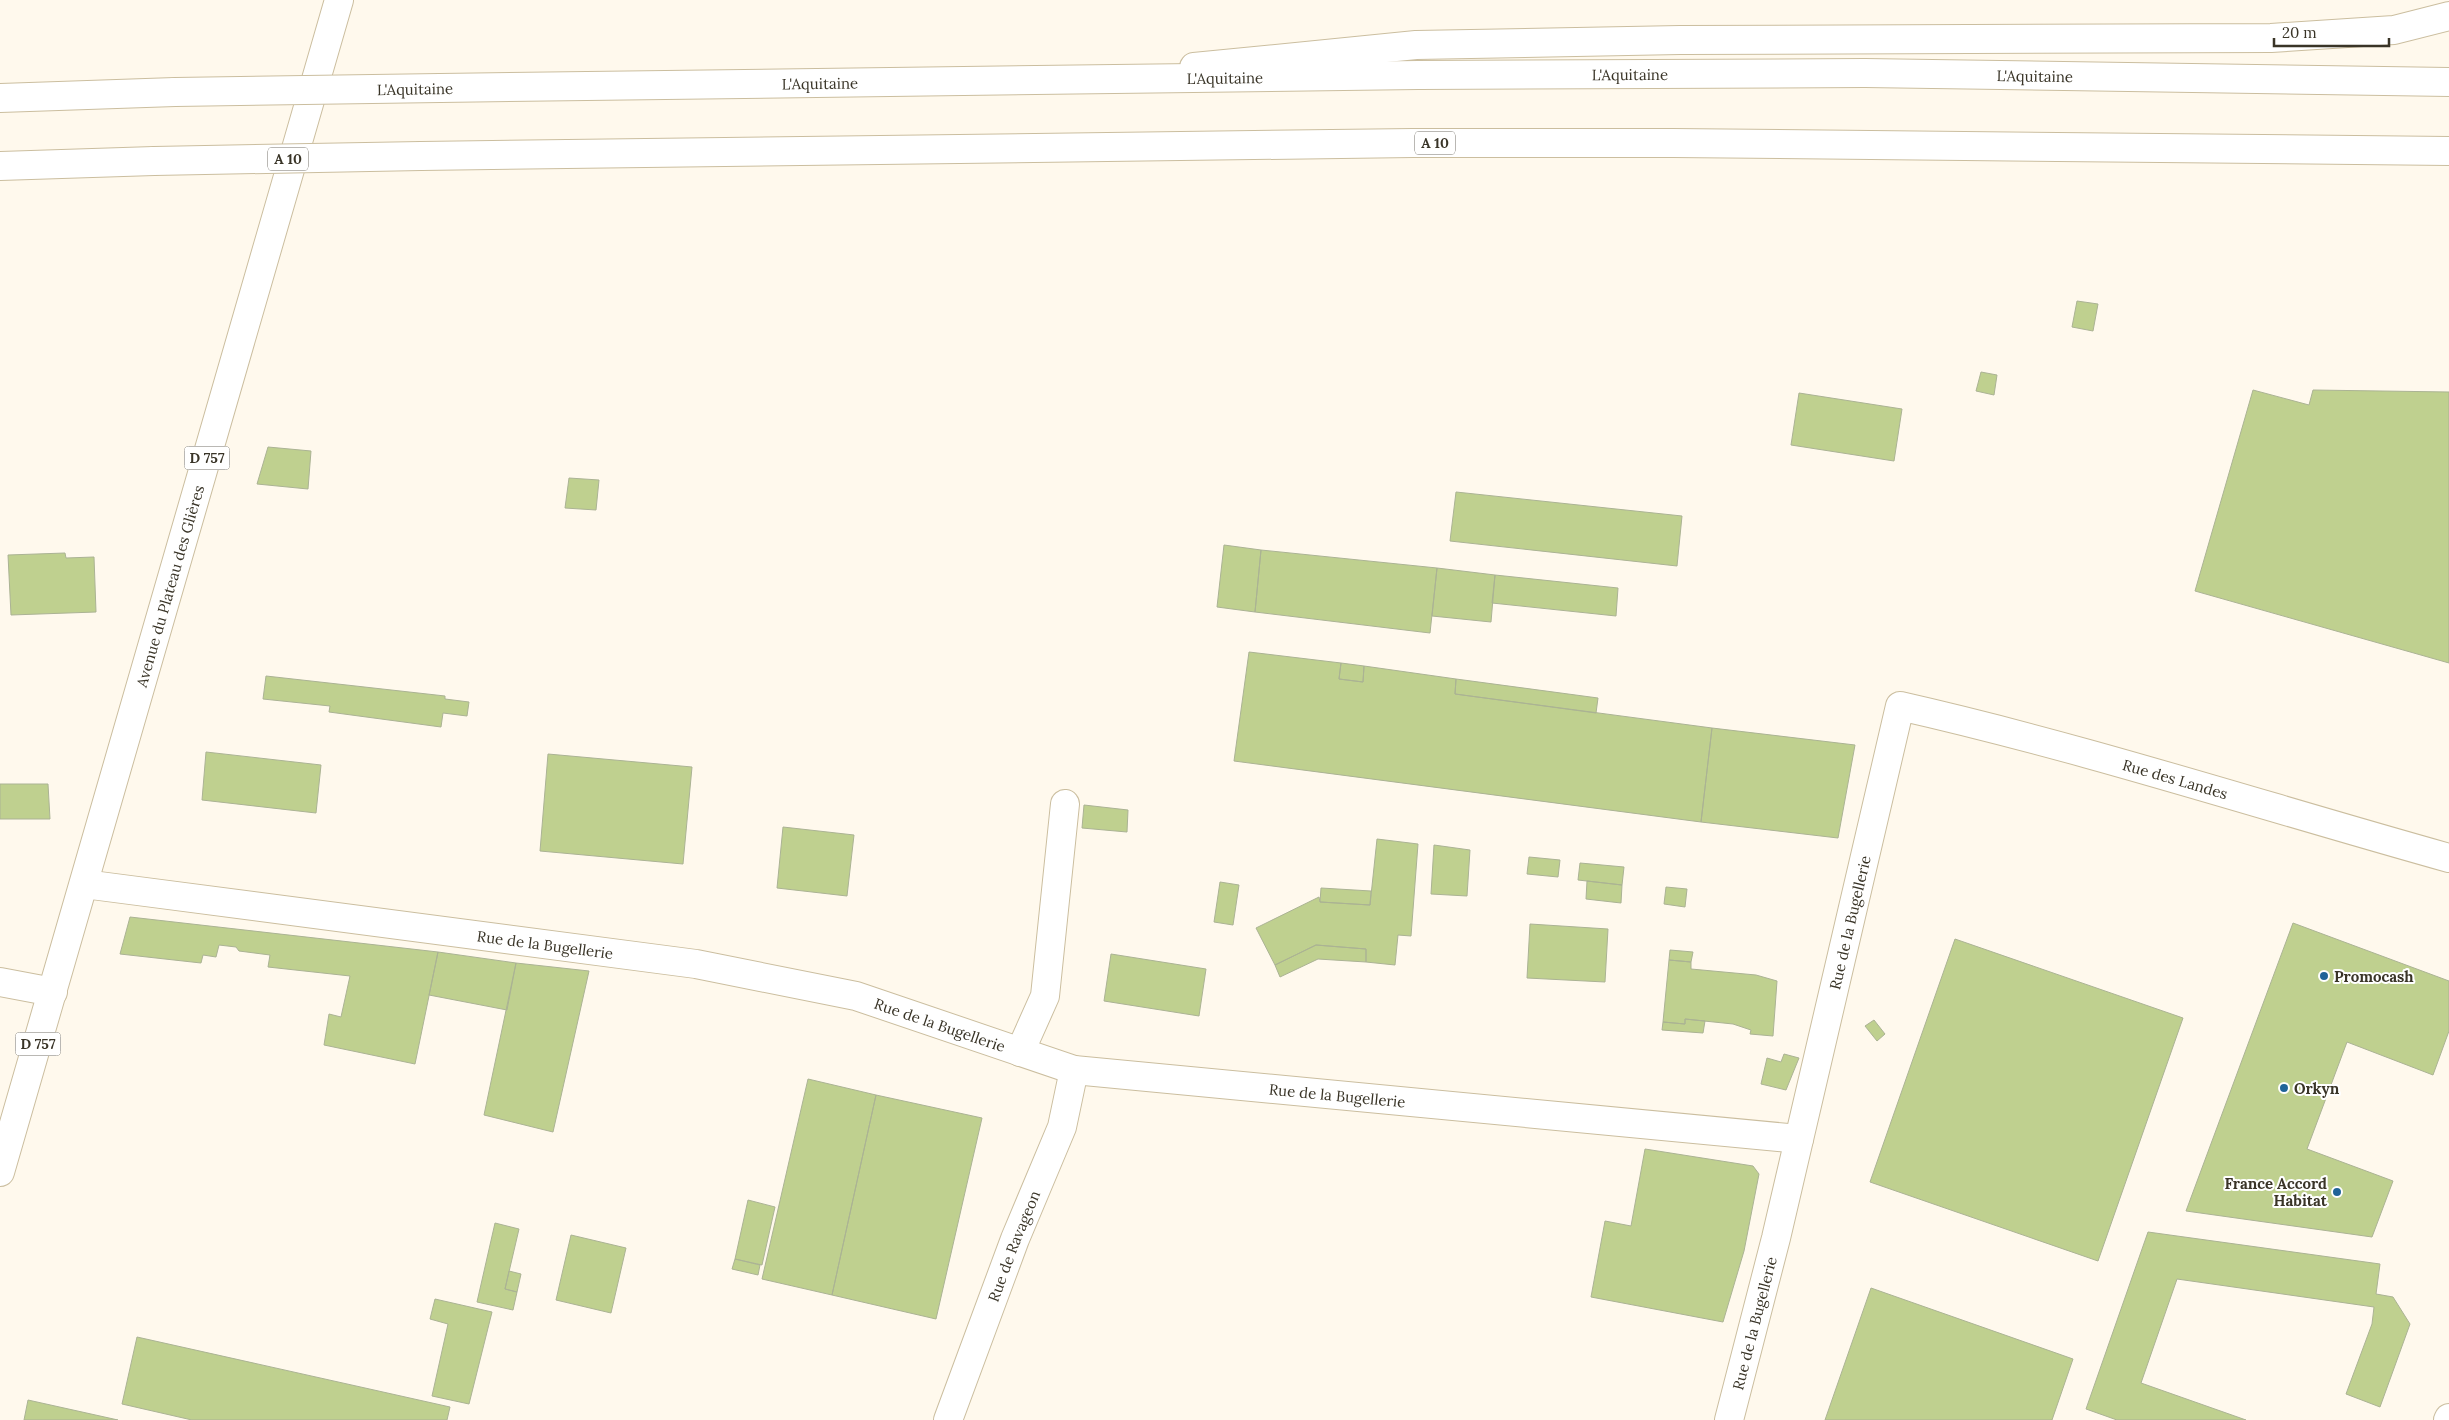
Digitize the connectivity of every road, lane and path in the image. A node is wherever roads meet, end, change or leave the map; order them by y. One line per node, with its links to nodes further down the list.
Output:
1 (339, 0): 11 (main road, Avenue du Plateau des Glières / D 757)
2 (2449, 16): 3 (main road)
3 (1068, 80): 4 (main road, L'Aquitaine); 5 (main road, L'Aquitaine, bridge)
4 (2449, 82)
5 (0, 98)
6 (2449, 151): 7 (main road, A 10, bridge)
7 (0, 166)
8 (1900, 706): 10 (main road, Rue des Landes); 16 (main road, Rue de la Bugellerie)
9 (1065, 804): 14 (main road)
10 (2449, 858)
11 (84, 884): 13 (main road, Avenue du Plateau des Glières / D 757); 14 (main road, Rue de la Bugellerie)
12 (0, 982): 13 (main road)
13 (53, 992): 17 (main road, Avenue du Plateau des Glières / D 757)
14 (1020, 1052): 15 (main road, Rue de la Bugellerie)
15 (1074, 1070): 16 (main road, Rue de la Bugellerie); 18 (main road, Rue de Ravageon)
16 (1799, 1139): 19 (main road, Rue de la Bugellerie)
17 (0, 1172)
18 (948, 1420)
19 (1729, 1420)

